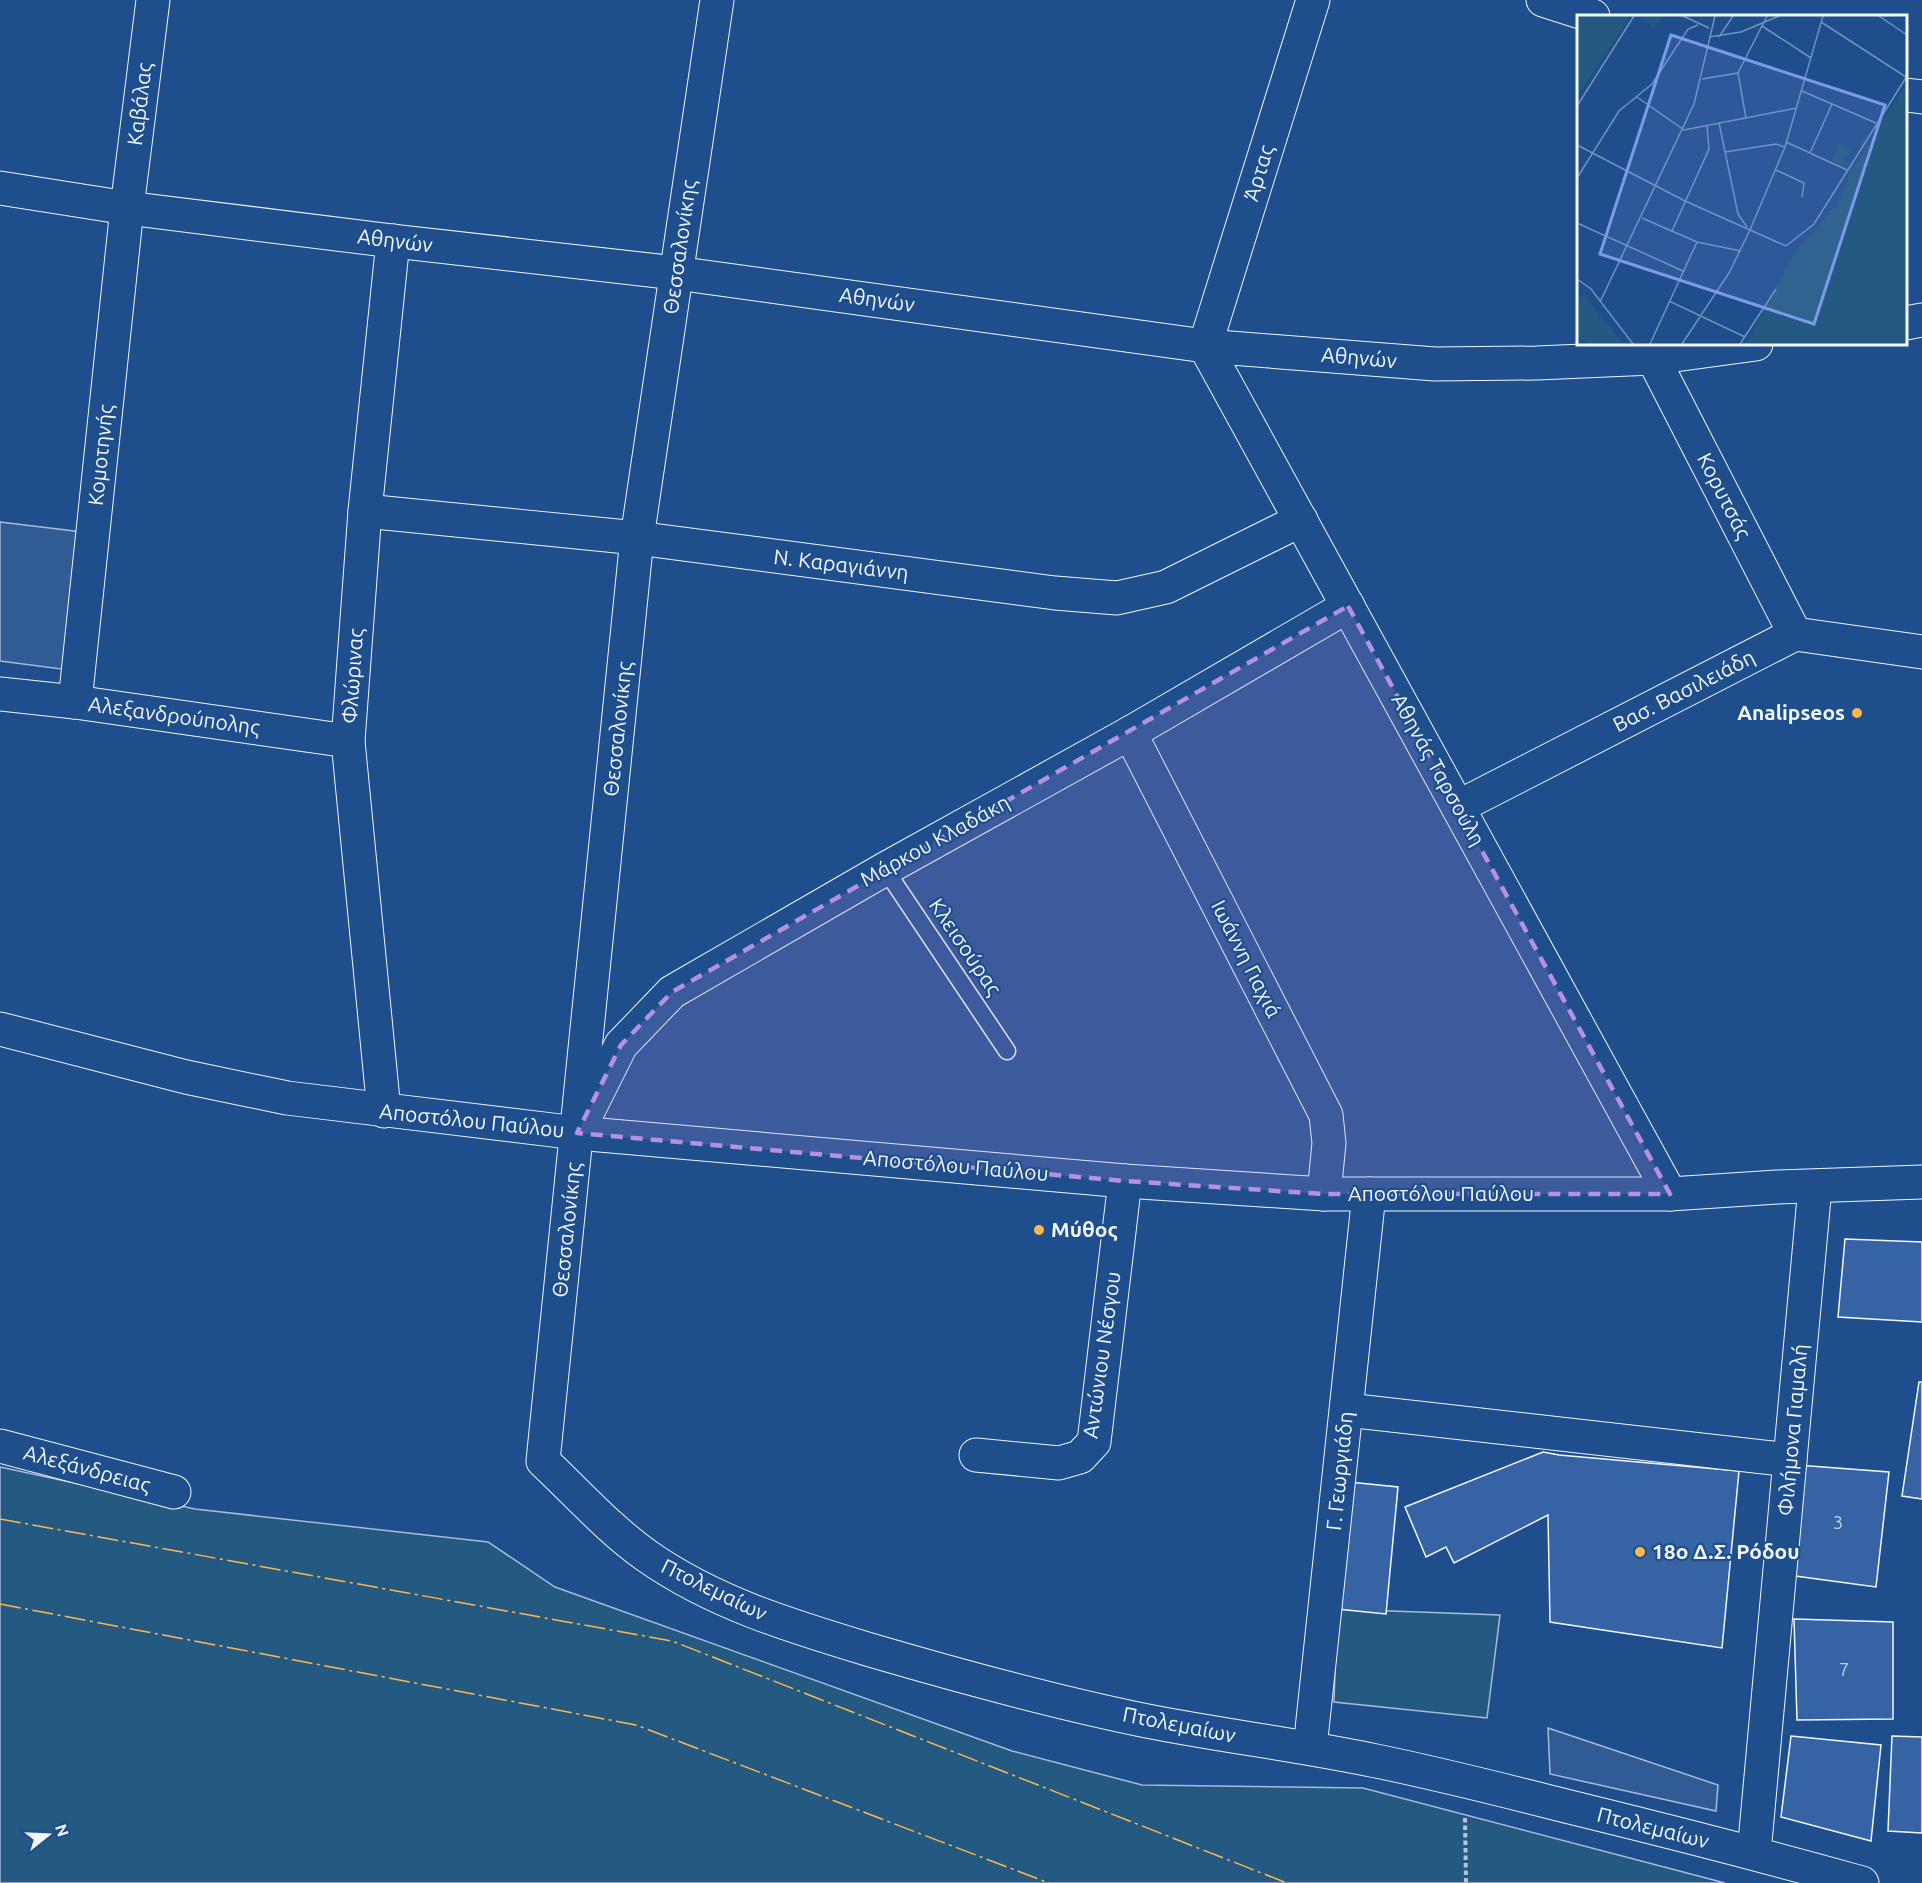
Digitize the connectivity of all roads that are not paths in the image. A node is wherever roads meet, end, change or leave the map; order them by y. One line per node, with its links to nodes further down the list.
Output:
1 (153, 0): 9 (street, Καβάλας)
2 (717, 0): 11 (street, Θεσσαλονίκης)
3 (1313, 0): 15 (street, Άρτας)
4 (1543, 0): 5 (street)
5 (1590, 15)
6 (1907, 95): 7 (street)
7 (1922, 97)
8 (0, 188): 9 (street, Αθηνών)
9 (127, 208): 10 (street, Αθηνών); 24 (street, Κομοτηνής)
10 (393, 241): 11 (street, Αθηνών); 17 (street, Φλώρινας)
11 (676, 273): 15 (street, Αθηνών); 19 (street, Θεσσαλονίκης)
12 (1922, 320): 13 (street)
13 (1907, 322)
14 (1749, 345): 16 (street, Αθηνών)
15 (1205, 346): 16 (street, Αθηνών); 18 (street, Αθηνάς Ταρσούλη)
16 (1653, 358): 21 (street, Κορυτσάς)
17 (365, 511): 19 (street, Ν. Καραγιάννη); 26 (street, Φλώρινας)
18 (1301, 520): 19 (street, Ν. Καραγιάννη); 20 (street, Αθηνάς Ταρσούλη)
19 (637, 538): 32 (street, Θεσσαλονίκης)
20 (1348, 606): 25 (street, Μάρκου Κλαδάκη); 27 (street, Αθηνάς Ταρσούλη)
21 (1795, 634): 22 (street); 27 (street, Βασ. Βασιλειάδη)
22 (1922, 652)
23 (0, 694): 24 (street, Αλεξανδρούπολης)
24 (75, 702): 26 (street, Αλεξανδρούπολης)
25 (1130, 733): 28 (street, Μάρκου Κλαδάκη); 36 (street, Ιωάννη Γιαχιά)
26 (348, 741): 31 (street, Φλώρινας)
27 (1458, 807): 38 (street, Αθηνάς Ταρσούλη)
28 (885, 869): 30 (lane, Κλεισούρας); 32 (street, Μάρκου Κλαδάκη)
29 (0, 1029): 31 (street, Αποστόλου Παύλου)
30 (1007, 1051)
31 (384, 1111): 32 (street, Αποστόλου Παύλου)
32 (577, 1133): 33 (street, Αποστόλου Παύλου); 43 (street, Θεσσαλονίκης)
33 (1125, 1181): 36 (street, Αποστόλου Παύλου); 41 (street, Αντώνιου Νέσγου)
34 (1922, 1182): 35 (street, Αποστόλου Παύλου)
35 (1815, 1187): 38 (street, Αποστόλου Παύλου); 42 (street, Φιλήμονα Γιαμαλή)
36 (1324, 1194): 37 (street, Αποστόλου Παύλου)
37 (1369, 1194): 38 (street, Αποστόλου Παύλου); 39 (street, Γ. Γεωργιάδη)
38 (1670, 1194)
39 (1347, 1410): 42 (street); 45 (street, Γ. Γεωργιάδη)
40 (0, 1446): 44 (street, Αλεξάνδρειας)
41 (976, 1455)
42 (1790, 1460): 46 (street, Φιλήμονα Γιαμαλή)
43 (543, 1461): 45 (street, Πτολεμαίων)
44 (174, 1492)
45 (1310, 1748): 46 (street, Πτολεμαίων)
46 (1754, 1853): 47 (street, Πτολεμαίων)
47 (1862, 1883)

